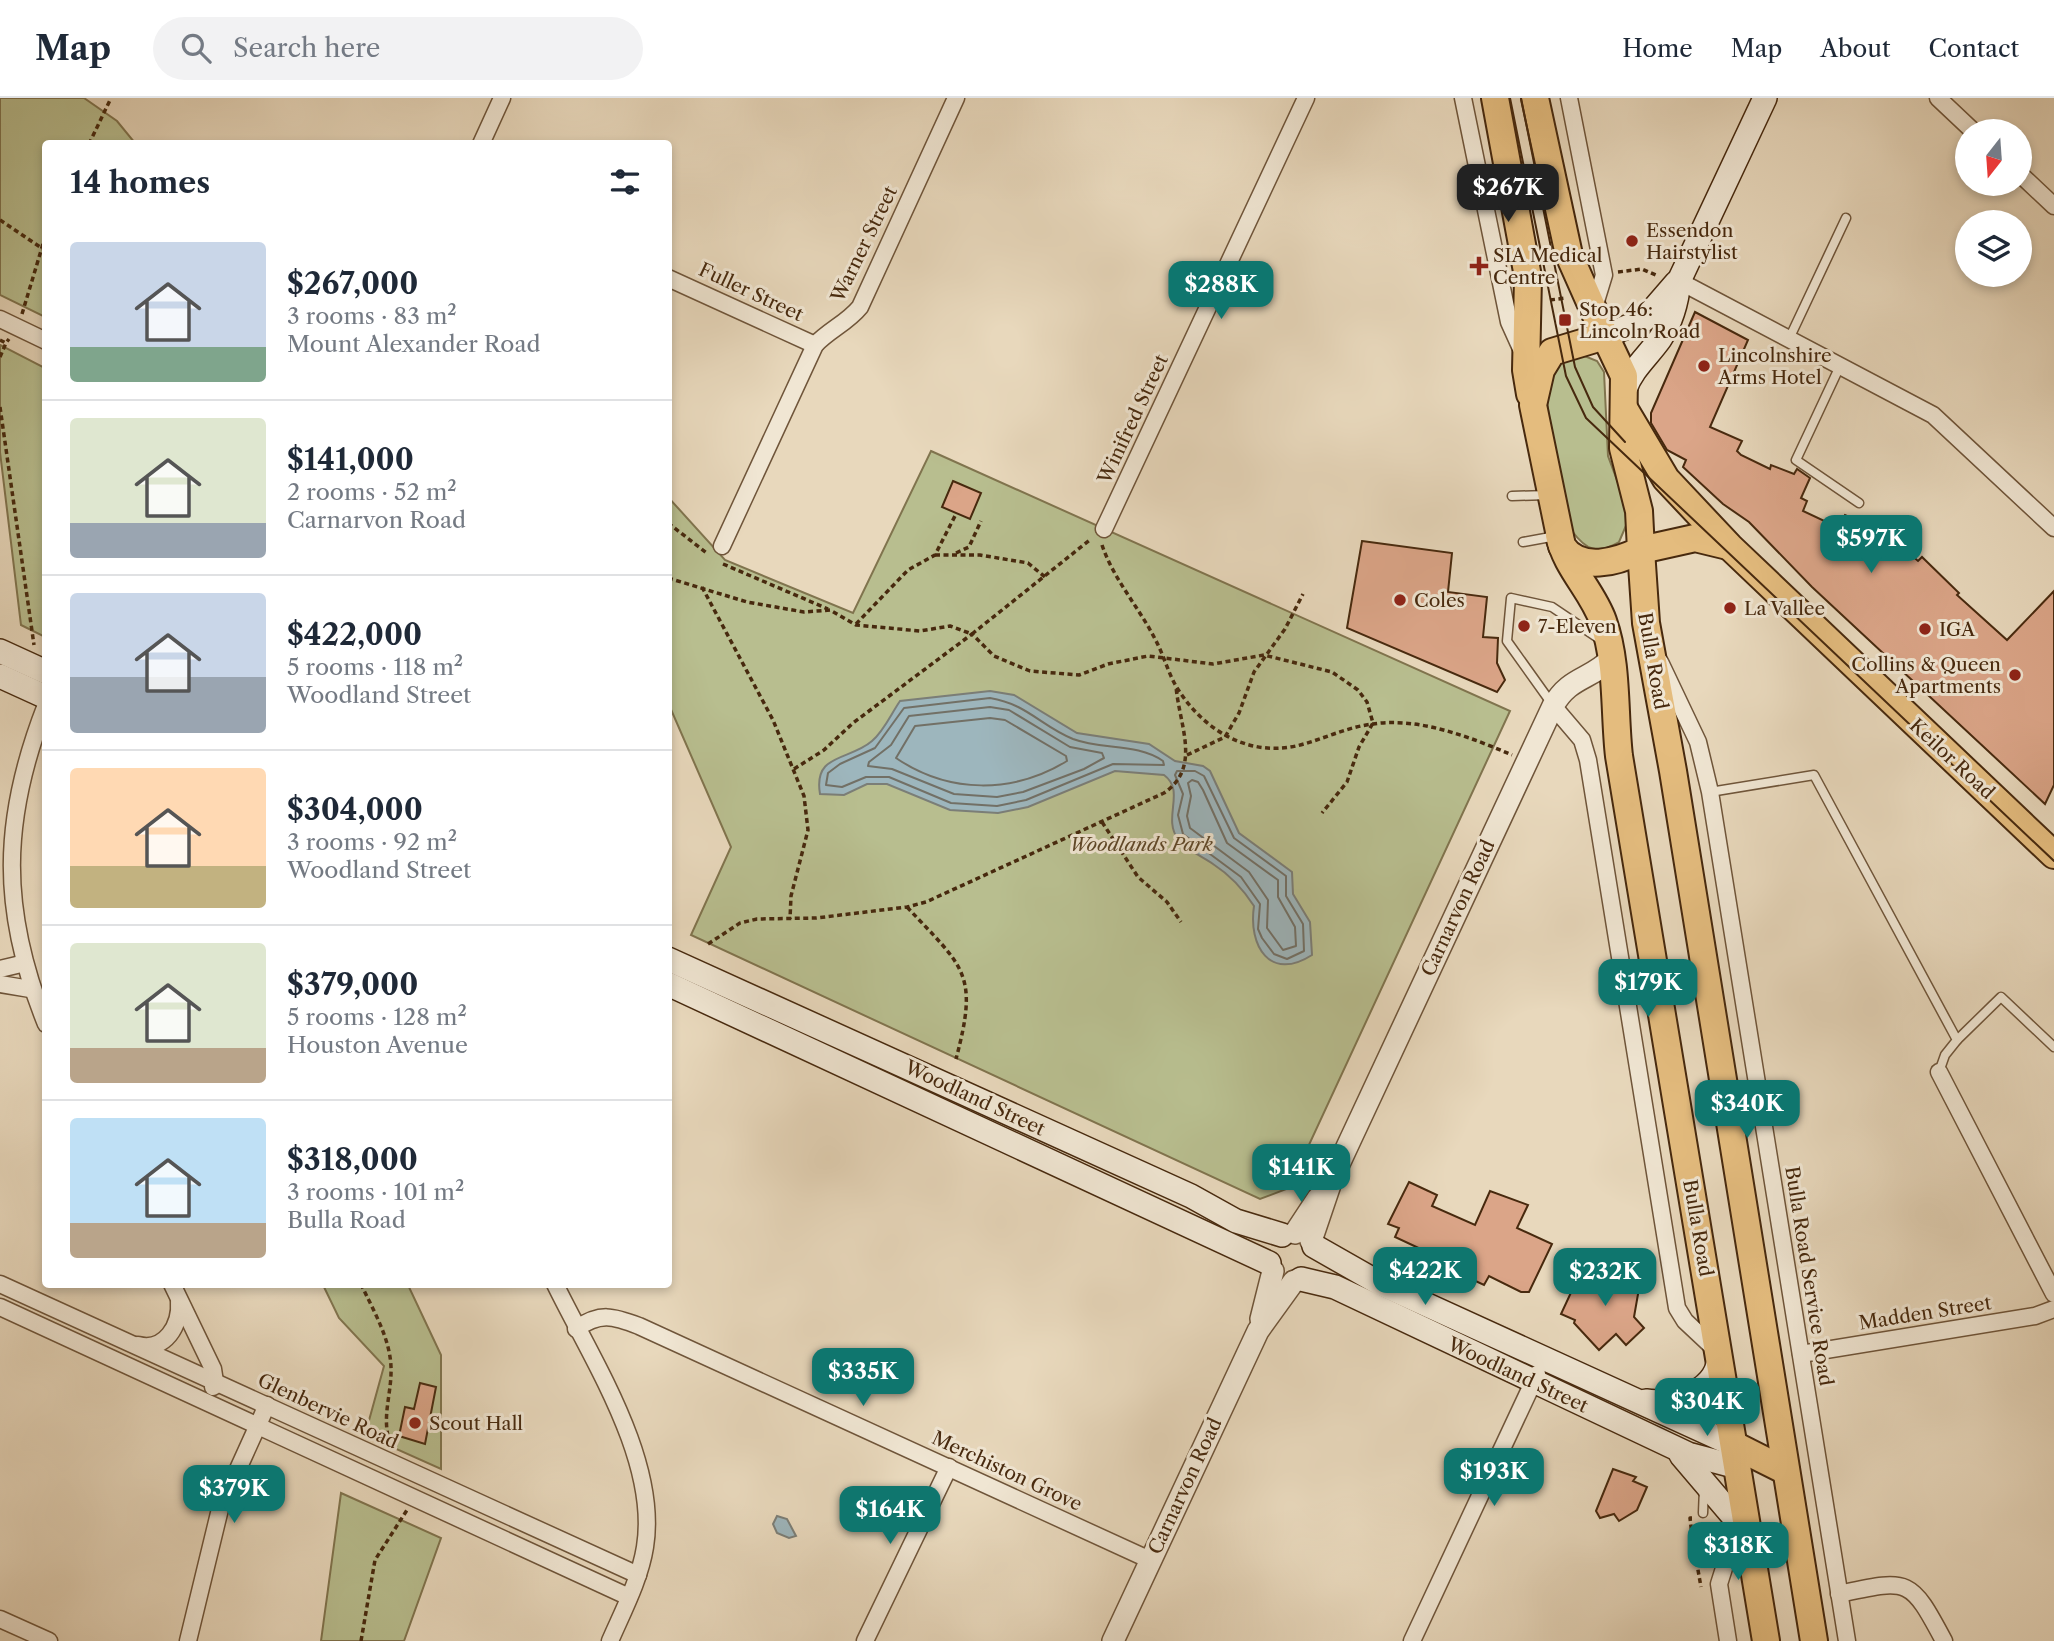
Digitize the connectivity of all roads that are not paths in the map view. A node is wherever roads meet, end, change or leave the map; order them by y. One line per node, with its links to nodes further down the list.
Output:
1 (502, 98): 11 (street)
2 (956, 98): 22 (street, Warner Street)
3 (1306, 98): 31 (street, Winifred Street)
4 (1463, 98): 23 (street)
5 (1495, 98): 23 (main road, Bulla Road)
6 (1535, 98): 17 (main road)
7 (1569, 98): 17 (street)
8 (1765, 98): 16 (main road)
9 (1938, 98): 10 (street)
10 (1960, 119)
11 (483, 140)
12 (2032, 185): 13 (street)
13 (2054, 206)
14 (1846, 218): 21 (lane)
15 (672, 280): 22 (street, Fuller Street)
16 (1679, 281): 19 (main road); 21 (street); 25 (main road)
17 (1592, 312): 19 (main road)
18 (7, 323): 20 (street)
19 (1605, 336): 25 (main road); 26 (main road)
20 (42, 339)
21 (1789, 339): 24 (street)
22 (815, 345): 36 (street, Warner Street)
23 (1525, 359): 26 (main road, Bulla Road)
24 (1840, 366): 29 (lane); 30 (street)
25 (1625, 400): 34 (main road, Keilor Road); 35 (main road, Bulla Road)
26 (1534, 409): 27 (main road, Bulla Road)
27 (1551, 495): 28 (lane); 32 (main road, Bulla Road)
28 (1512, 496)
29 (1859, 503)
30 (2054, 528)
31 (1104, 529)
32 (1559, 535): 33 (lane); 35 (main road); 39 (main road, Bulla Road)
33 (1523, 542)
34 (1730, 547): 35 (main road); 46 (main road, Keilor Road)
35 (1641, 550): 37 (main road, Bulla Road)
36 (717, 552)
37 (1648, 638): 45 (street, Bulla Road Service Road); 84 (main road, Bulla Road)
38 (0, 651): 40 (main road)
39 (1610, 653): 43 (street, Carnarvon Road); 43 (lane); 72 (main road, Bulla Road)
40 (41, 670)
41 (0, 676): 42 (main road)
42 (42, 695)
43 (1553, 706): 59 (street, Carnarvon Road); 72 (street)
44 (42, 716): 48 (street)
45 (1710, 792): 54 (lane); 73 (street, Bulla Road Service Road)
46 (2052, 847)
47 (672, 962): 57 (main road, Woodland Street)
48 (21, 964): 49 (street); 52 (street)
49 (0, 969)
50 (0, 984): 52 (street)
51 (672, 986): 58 (main road, Woodland Street)
52 (30, 989): 53 (street)
53 (42, 1015)
54 (1957, 1040): 55 (lane); 56 (lane)
55 (2054, 1047)
56 (1939, 1072): 65 (street)
57 (1051, 1132): 58 (main road); 59 (main road, Woodland Street)
58 (1041, 1155): 60 (main road, Woodland Street)
59 (1301, 1239): 60 (main road); 61 (main road); 74 (main road, Woodland Street)
60 (1271, 1267): 61 (main road); 70 (street, Carnarvon Road)
61 (1297, 1280): 70 (street, Carnarvon Road); 75 (main road, Woodland Street)
62 (0, 1284): 71 (street, Glenbervie Road)
63 (174, 1288): 66 (street)
64 (557, 1288): 69 (street)
65 (2054, 1294)
66 (179, 1300): 71 (street); 76 (street)
67 (0, 1307): 78 (street)
68 (2054, 1310): 73 (street, Madden Street)
69 (576, 1329): 83 (street, Merchiston Grove); 93 (street)
70 (1258, 1331): 91 (street, Carnarvon Road)
71 (129, 1342): 76 (street, Glenbervie Road)
72 (1719, 1353): 77 (main road); 82 (main road, Bulla Road)
73 (1801, 1354): 94 (street, Bulla Road Service Road)
74 (1544, 1359): 75 (street); 77 (main road, Woodland Street)
75 (1533, 1381): 81 (main road, Woodland Street); 102 (street)
76 (215, 1382): 78 (street); 79 (street, Glenbervie Road)
77 (1630, 1398): 82 (main road, Woodland Street)
78 (207, 1402): 80 (street)
79 (267, 1405): 80 (street); 86 (street, Glenbervie Road)
80 (257, 1426): 88 (street); 98 (street)
81 (1666, 1444): 82 (main road, Woodland Street); 85 (main road)
82 (1735, 1456): 84 (main road); 90 (main road, Bulla Road)
83 (949, 1467): 91 (street, Merchiston Grove); 100 (street)
84 (1786, 1472): 105 (main road, Bulla Road)
85 (1706, 1482): 87 (lane); 90 (main road)
86 (472, 1500): 88 (street); 93 (street, Glenbervie Road)
87 (1703, 1513)
88 (464, 1519): 95 (street)
89 (1710, 1534): 92 (street)
90 (1749, 1535): 92 (street); 104 (main road, Bulla Road)
91 (1150, 1560): 101 (street, Carnarvon Road)
92 (1725, 1565): 103 (street)
93 (638, 1575): 95 (street)
94 (1839, 1594): 106 (street, Bulla Road Service Road); 107 (street)
95 (629, 1597): 99 (street)
96 (0, 1619): 97 (street)
97 (49, 1641)
98 (188, 1641)
99 (610, 1641)
100 (865, 1641)
101 (1113, 1641)
102 (1412, 1641)
103 (1728, 1641)
104 (1766, 1641)
105 (1814, 1641)
106 (1847, 1641)
107 (1944, 1641)

